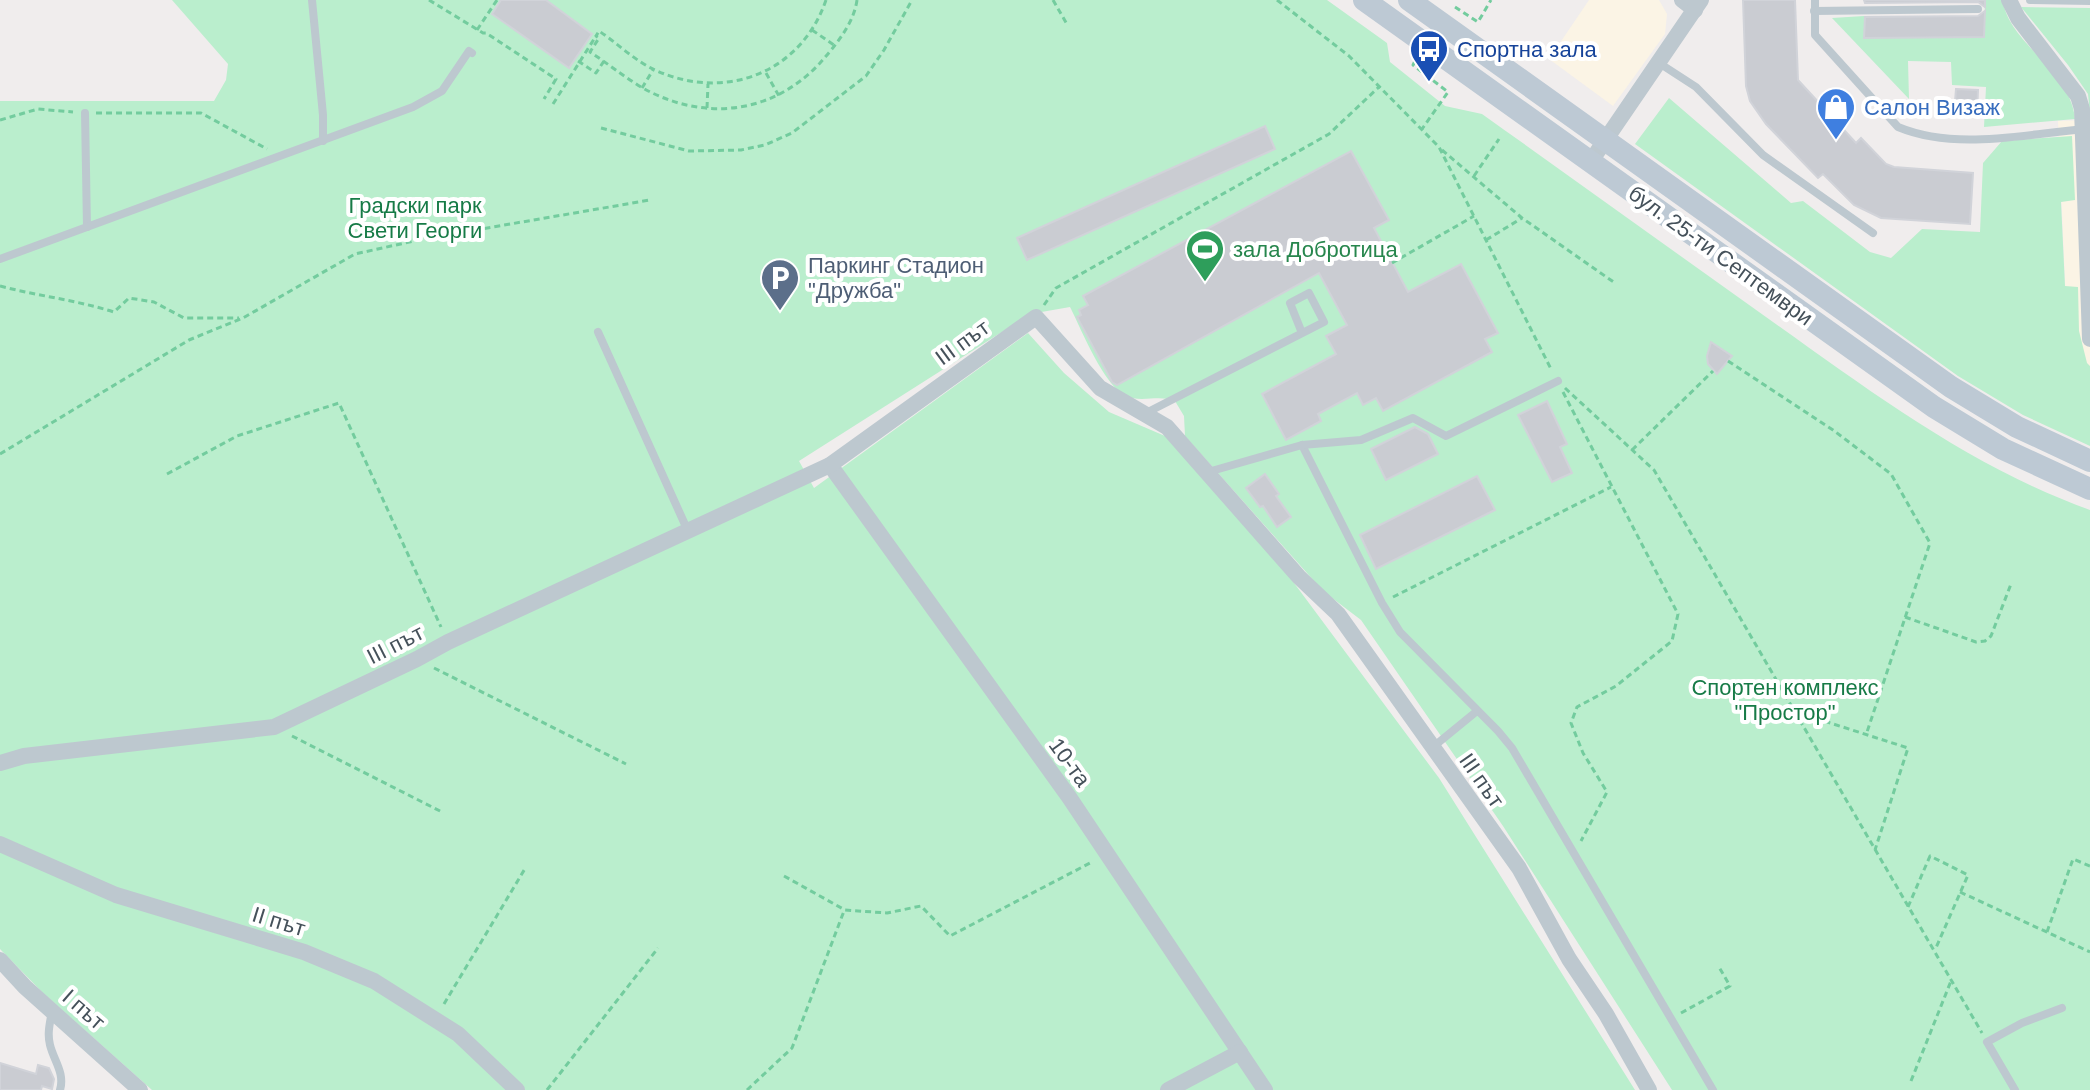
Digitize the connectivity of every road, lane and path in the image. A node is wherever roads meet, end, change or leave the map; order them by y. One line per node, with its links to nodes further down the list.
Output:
1 (312, 0): 44 (lane)
2 (429, 0): 21 (path)
3 (826, 0): 22 (path)
4 (857, 0): 24 (path)
5 (910, 0): 40 (path)
6 (1053, 0): 20 (path)
7 (1277, 0): 32 (path)
8 (1364, 0): 47 (main road, бул. 25-ти Септември)
9 (1409, 0): 43 (main road, бул. 25-ти Септември)
10 (1491, 0): 19 (path)
11 (1815, 0): 18 (lane)
12 (2009, 0): 41 (street)
13 (2030, 0): 15 (lane)
14 (495, 1): 21 (path)
15 (2090, 1)
16 (1693, 3): 28 (street)
17 (1978, 9): 18 (lane)
18 (1814, 11): 41 (lane)
19 (1478, 22)
20 (1068, 26)
21 (477, 30): 35 (path)
22 (812, 30): 24 (path); 30 (path)
23 (596, 36): 26 (path); 27 (path); 29 (path)
24 (834, 45): 34 (path)
25 (472, 53): 44 (lane)
26 (578, 61): 27 (path); 36 (path)
27 (604, 61): 33 (path)
28 (1659, 63): 43 (street); 53 (lane)
29 (653, 69): 31 (path); 33 (path)
30 (766, 73): 31 (path); 34 (path)
31 (708, 82): 37 (path)
32 (1380, 86): 45 (path); 59 (path)
33 (642, 88): 37 (path)
34 (779, 96): 37 (path)
35 (544, 99)
36 (553, 104)
37 (707, 108)
38 (85, 113): 39 (path); 46 (path); 52 (lane)
39 (0, 120)
40 (601, 128)
41 (2087, 129): 63 (street)
42 (1499, 139): 48 (path)
43 (1606, 140): 47 (street); 71 (main road, бул. 25-ти Септември)
44 (323, 141): 46 (lane)
45 (1439, 147): 48 (path); 50 (path)
46 (281, 156): 52 (lane)
47 (1591, 161): 76 (main road, бул. 25-ти Септември)
48 (1473, 177): 51 (path)
49 (650, 200): 60 (path)
50 (1474, 216): 54 (path); 56 (path)
51 (1522, 218): 54 (path); 57 (path)
52 (87, 227): 55 (lane)
53 (1873, 233)
54 (1486, 240): 66 (path)
55 (0, 259)
56 (1392, 263)
57 (1615, 283)
58 (0, 286): 60 (path)
59 (1036, 317): 67 (street, ІІІ път); 72 (street, ІІІ път)
60 (243, 318): 70 (path)
61 (598, 332): 77 (lane)
62 (1302, 333): 62 (lane); 67 (lane)
63 (2090, 339)
64 (1728, 361): 80 (path)
65 (1713, 371): 69 (path)
66 (1558, 381): 68 (lane); 69 (path); 75 (path)
67 (1146, 413): 73 (street, ІІІ път)
68 (1302, 445): 73 (lane); 79 (lane)
69 (1632, 450): 84 (path)
70 (0, 454)
71 (2090, 461)
72 (830, 465): 77 (street, ІІІ път); 93 (street, 10-та)
73 (1208, 472): 87 (street, ІІІ път)
74 (167, 474): 81 (path)
75 (1612, 487): 79 (path); 94 (path)
76 (2090, 489)
77 (687, 529): 81 (street, ІІІ път)
78 (2011, 584): 80 (path)
79 (1382, 603): 83 (lane)
80 (1905, 617): 86 (path)
81 (448, 642): 82 (street, ІІІ път)
82 (417, 659): 85 (street, ІІІ път); 89 (path)
83 (1477, 711): 87 (lane); 94 (lane)
84 (1795, 712): 86 (path); 92 (path)
85 (274, 727): 88 (street, ІІІ път); 90 (path)
86 (1866, 735): 92 (path)
87 (1433, 748): 122 (street, ІІІ път)
88 (0, 763)
89 (626, 764)
90 (442, 812)
91 (0, 844): 110 (street, ІІ път)
92 (1875, 850): 99 (path)
93 (1107, 853): 100 (path); 113 (street, 10-та)
94 (1574, 854): 111 (lane)
95 (2090, 866): 101 (path)
96 (526, 867): 110 (path)
97 (784, 876): 100 (path)
98 (1960, 892): 99 (path); 101 (path); 103 (path)
99 (1908, 907): 103 (path)
100 (845, 910): 119 (path)
101 (2047, 932): 104 (path)
102 (658, 948): 118 (path)
103 (1934, 951): 107 (path)
104 (2090, 952)
105 (0, 960): 109 (street, І път)
106 (1719, 967): 111 (path)
107 (1951, 980): 112 (path); 114 (path)
108 (2062, 1008): 112 (lane)
109 (52, 1011): 115 (lane); 116 (street, І път)
110 (436, 1018): 117 (street, ІІ път)
111 (1671, 1019): 123 (lane)
112 (1987, 1042): 124 (lane)
113 (1240, 1052): 120 (street); 121 (street, 10-та)
114 (1911, 1081)
115 (60, 1090)
116 (140, 1090)
117 (517, 1090)
118 (547, 1090)
119 (747, 1090)
120 (1168, 1090)
121 (1265, 1090)
122 (1649, 1090)
123 (1713, 1090)
124 (2015, 1090)

